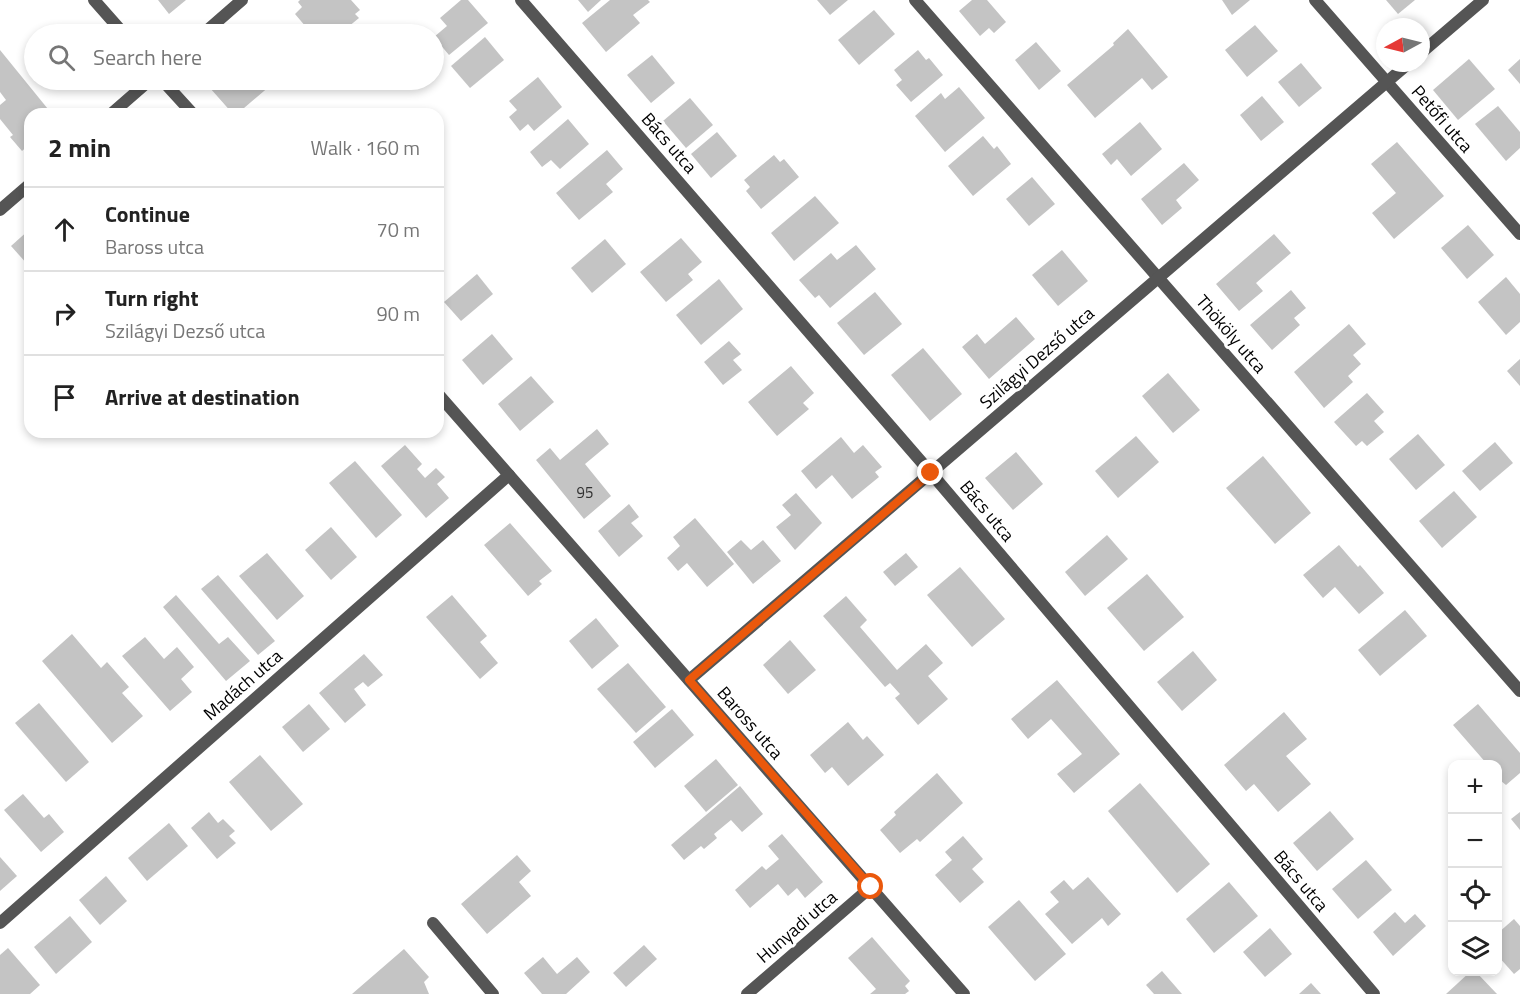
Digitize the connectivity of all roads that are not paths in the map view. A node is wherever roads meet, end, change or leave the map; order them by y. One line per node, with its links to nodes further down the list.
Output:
1 (94, 0): 7 (street)
2 (242, 0): 8 (street)
3 (521, 0): 21 (street, Bács utca)
4 (915, 0): 19 (street, Thököly utca)
5 (1315, 0): 11 (street, Petőfi utca)
6 (1483, 0): 9 (street)
7 (115, 24)
8 (214, 24)
9 (1430, 45)
10 (1399, 72): 11 (street, Szilágyi Dezső utca)
11 (1386, 83): 18 (street, Petőfi utca); 19 (street, Szilágyi Dezső utca)
12 (139, 90): 14 (street)
13 (171, 90): 15 (street)
14 (118, 108)
15 (188, 108)
16 (24, 189): 17 (street)
17 (0, 210)
18 (1520, 234)
19 (1158, 278): 21 (street, Szilágyi Dezső utca); 24 (street, Thököly utca)
20 (444, 401): 22 (street, Baross utca)
21 (931, 473): 23 (street, Szilágyi Dezső utca); 31 (street, Bács utca)
22 (509, 475): 23 (street, Baross utca); 26 (street, Madách utca)
23 (689, 680): 25 (street, Baross utca)
24 (1520, 692)
25 (871, 887): 29 (street, Hunyadi utca); 30 (street, Baross utca)
26 (0, 923)
27 (433, 923): 28 (street)
28 (493, 994)
29 (747, 994)
30 (964, 994)
31 (1374, 994)

